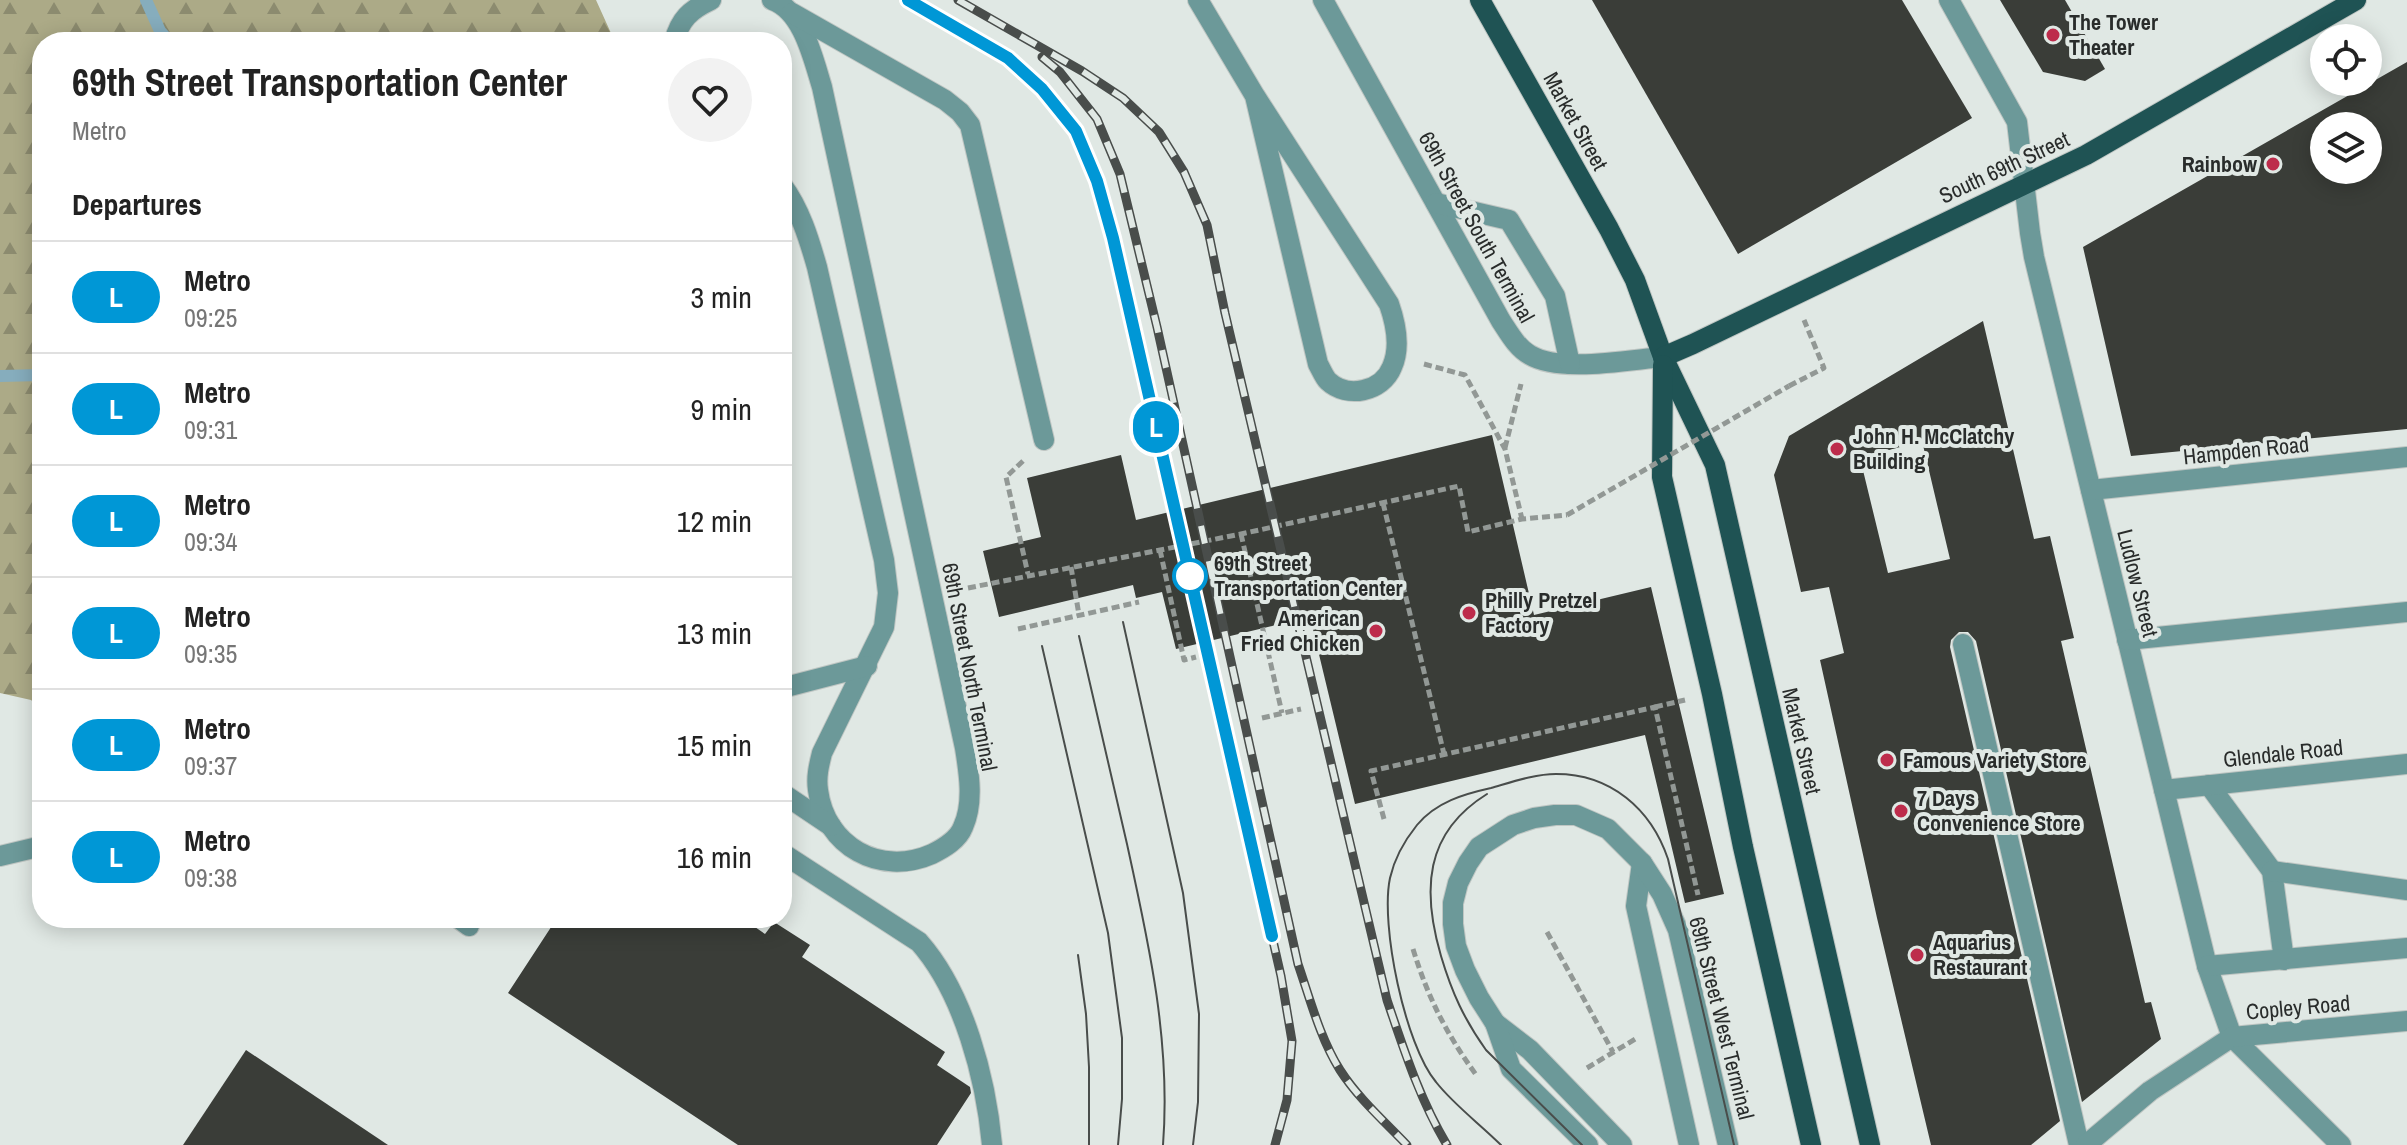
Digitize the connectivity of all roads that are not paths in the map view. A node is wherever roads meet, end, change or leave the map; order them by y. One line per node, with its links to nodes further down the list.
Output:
1 (711, 0): 9 (street)
2 (772, 0): 8 (street)
3 (1198, 0): 10 (street)
4 (1323, 0): 13 (street, 69th Street South Terminal)
5 (1480, 0): 14 (main road, Market Street)
6 (1949, 0): 11 (street, Ludlow Street)
7 (2356, 0): 11 (main road, South 69th Street)
8 (792, 13): 16 (street); 28 (street, 69th Street North Terminal)
9 (677, 32)
10 (1255, 96): 10 (street)
11 (2025, 184): 14 (main road, South 69th Street); 18 (street, Ludlow Street)
12 (792, 199): 22 (street, 69th Street North Terminal)
13 (1436, 203): 15 (street, 69th Street South Terminal); 15 (street)
14 (1663, 357): 15 (street, 69th Street South Terminal); 46 (main road, Market Street); 47 (main road, Market Street)
15 (1570, 364)
16 (1044, 440)
17 (2407, 457): 18 (street, Hampden Road)
18 (2091, 490): 20 (street, Ludlow Street)
19 (2407, 612): 20 (street)
20 (2127, 640): 26 (street, Ludlow Street)
21 (1963, 644): 48 (street)
22 (867, 666): 23 (street); 28 (street, 69th Street North Terminal)
23 (792, 685)
24 (2407, 764): 25 (street, Glendale Road)
25 (2209, 785): 26 (street, Glendale Road); 33 (street)
26 (2164, 790): 37 (street, Ludlow Street)
27 (792, 800): 28 (street)
28 (831, 826)
29 (32, 848): 30 (street)
30 (0, 856)
31 (792, 859): 41 (street)
32 (1642, 863): 39 (street, 69th Street West Terminal); 44 (street); 45 (street, 69th Street West Terminal)
33 (2272, 871): 34 (street); 36 (street)
34 (2407, 890)
35 (2407, 948): 36 (street)
36 (2284, 960): 37 (street)
37 (2207, 966): 40 (street, Ludlow Street)
38 (2407, 1021): 40 (street, Copley Road)
39 (1495, 1023): 42 (street, 69th Street West Terminal); 43 (street, 69th Street West Terminal)
40 (2232, 1037): 49 (street, Copley Road); 50 (street, Ludlow Street)
41 (992, 1145)
42 (1588, 1145)
43 (1622, 1145)
44 (1689, 1145)
45 (1728, 1145)
46 (1811, 1145)
47 (1870, 1145)
48 (2079, 1145)
49 (2086, 1145)
50 (2341, 1145)

